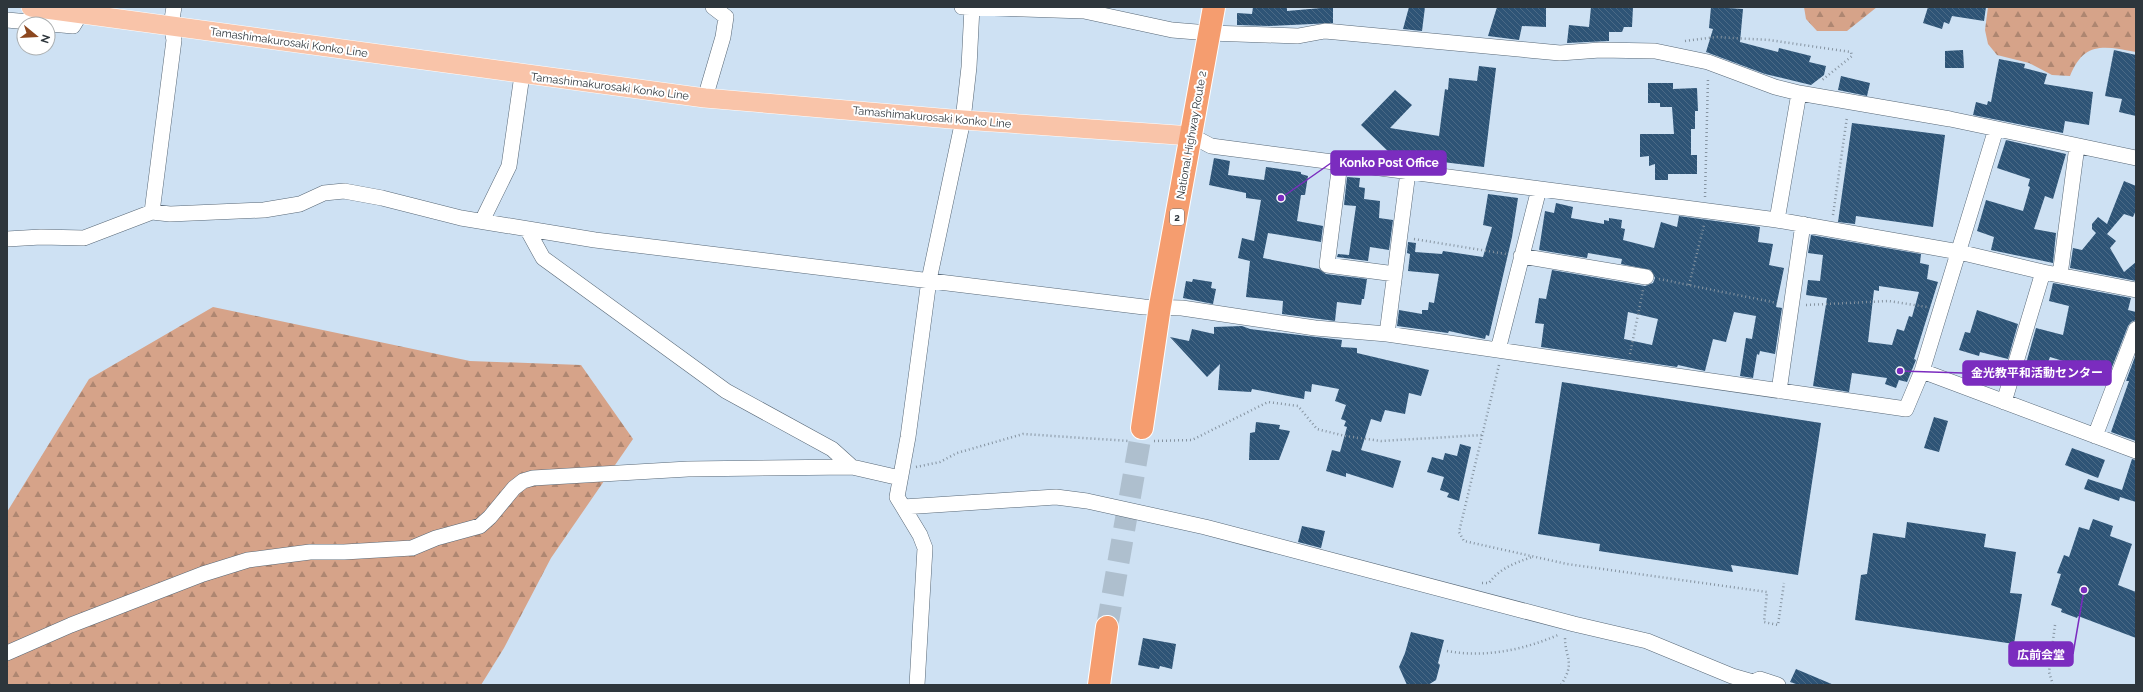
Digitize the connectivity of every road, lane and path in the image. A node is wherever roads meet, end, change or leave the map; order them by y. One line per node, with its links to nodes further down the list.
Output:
1 (31, 7): 6 (main road, Tamashimakurosaki Konko Line)
2 (713, 7): 14 (street)
3 (962, 7): 4 (street)
4 (972, 7): 9 (street); 16 (street)
5 (1214, 7): 9 (highway, National Highway Route 2 / 2)
6 (81, 14): 7 (main road, Tamashimakurosaki Konko Line); 8 (street)
7 (172, 16): 12 (main road, Tamashimakurosaki Konko Line); 25 (street)
8 (7, 20)
9 (1209, 33): 11 (street); 18 (highway, National Highway Route 2 / 2)
10 (1680, 42): 13 (path)
11 (1708, 62): 13 (street); 24 (path)
12 (522, 74): 14 (main road, Tamashimakurosaki Konko Line); 27 (street)
13 (1802, 93): 15 (street); 26 (street)
14 (705, 98): 16 (main road, Tamashimakurosaki Konko Line)
15 (1850, 100): 17 (street); 30 (path)
16 (962, 120): 18 (main road, Tamashimakurosaki Konko Line); 39 (street)
17 (1996, 129): 19 (street); 33 (street)
18 (1192, 136): 21 (street); 43 (highway, National Highway Route 2 / 2)
19 (2077, 146): 20 (street); 37 (street)
20 (2136, 158)
21 (1340, 163): 22 (street); 36 (street)
22 (1408, 172): 23 (street); 31 (street)
23 (1539, 189): 24 (street); 34 (street)
24 (1706, 211): 26 (street); 40 (path)
25 (152, 212): 27 (street); 32 (street)
26 (1777, 220): 28 (street)
27 (482, 221): 29 (street)
28 (1803, 224): 30 (street); 42 (street)
29 (527, 228): 39 (street); 56 (street)
30 (1831, 229): 33 (street)
31 (1400, 237): 34 (path); 36 (street)
32 (7, 239)
33 (1959, 252): 35 (street); 44 (street)
34 (1521, 256): 38 (street); 47 (street)
35 (2043, 272): 37 (street); 51 (street)
36 (1395, 274): 45 (street)
37 (2060, 275): 41 (street)
38 (1646, 277): 40 (path); 48 (path)
39 (929, 280): 43 (street); 57 (street)
40 (1690, 285): 42 (path)
41 (2136, 290)
42 (1791, 304): 44 (path); 50 (street)
43 (1160, 306): 45 (street); 54 (highway, National Highway Route 2 / 2)
44 (1941, 309): 49 (street)
45 (1387, 334): 47 (street)
46 (2135, 336): 53 (street)
47 (1500, 351): 48 (street); 52 (path)
48 (1628, 369): 50 (street)
49 (1922, 371): 50 (street); 51 (street)
50 (1779, 391)
51 (2004, 402): 53 (street)
52 (1483, 435): 54 (path); 59 (path)
53 (2095, 436): 55 (street)
54 (1142, 437): 57 (path)
55 (2136, 451)
56 (852, 468): 57 (street); 66 (street)
57 (901, 473): 58 (street)
58 (903, 507): 64 (street); 67 (street)
59 (1532, 557): 60 (path); 61 (path)
60 (1481, 583)
61 (1784, 583)
62 (2055, 625): 71 (path)
63 (1107, 627): 68 (highway)
64 (1566, 627): 65 (path); 69 (path); 70 (street)
65 (1447, 651)
66 (7, 653)
67 (917, 685)
68 (1099, 685)
69 (1560, 685)
70 (1778, 685)
71 (2053, 685)

